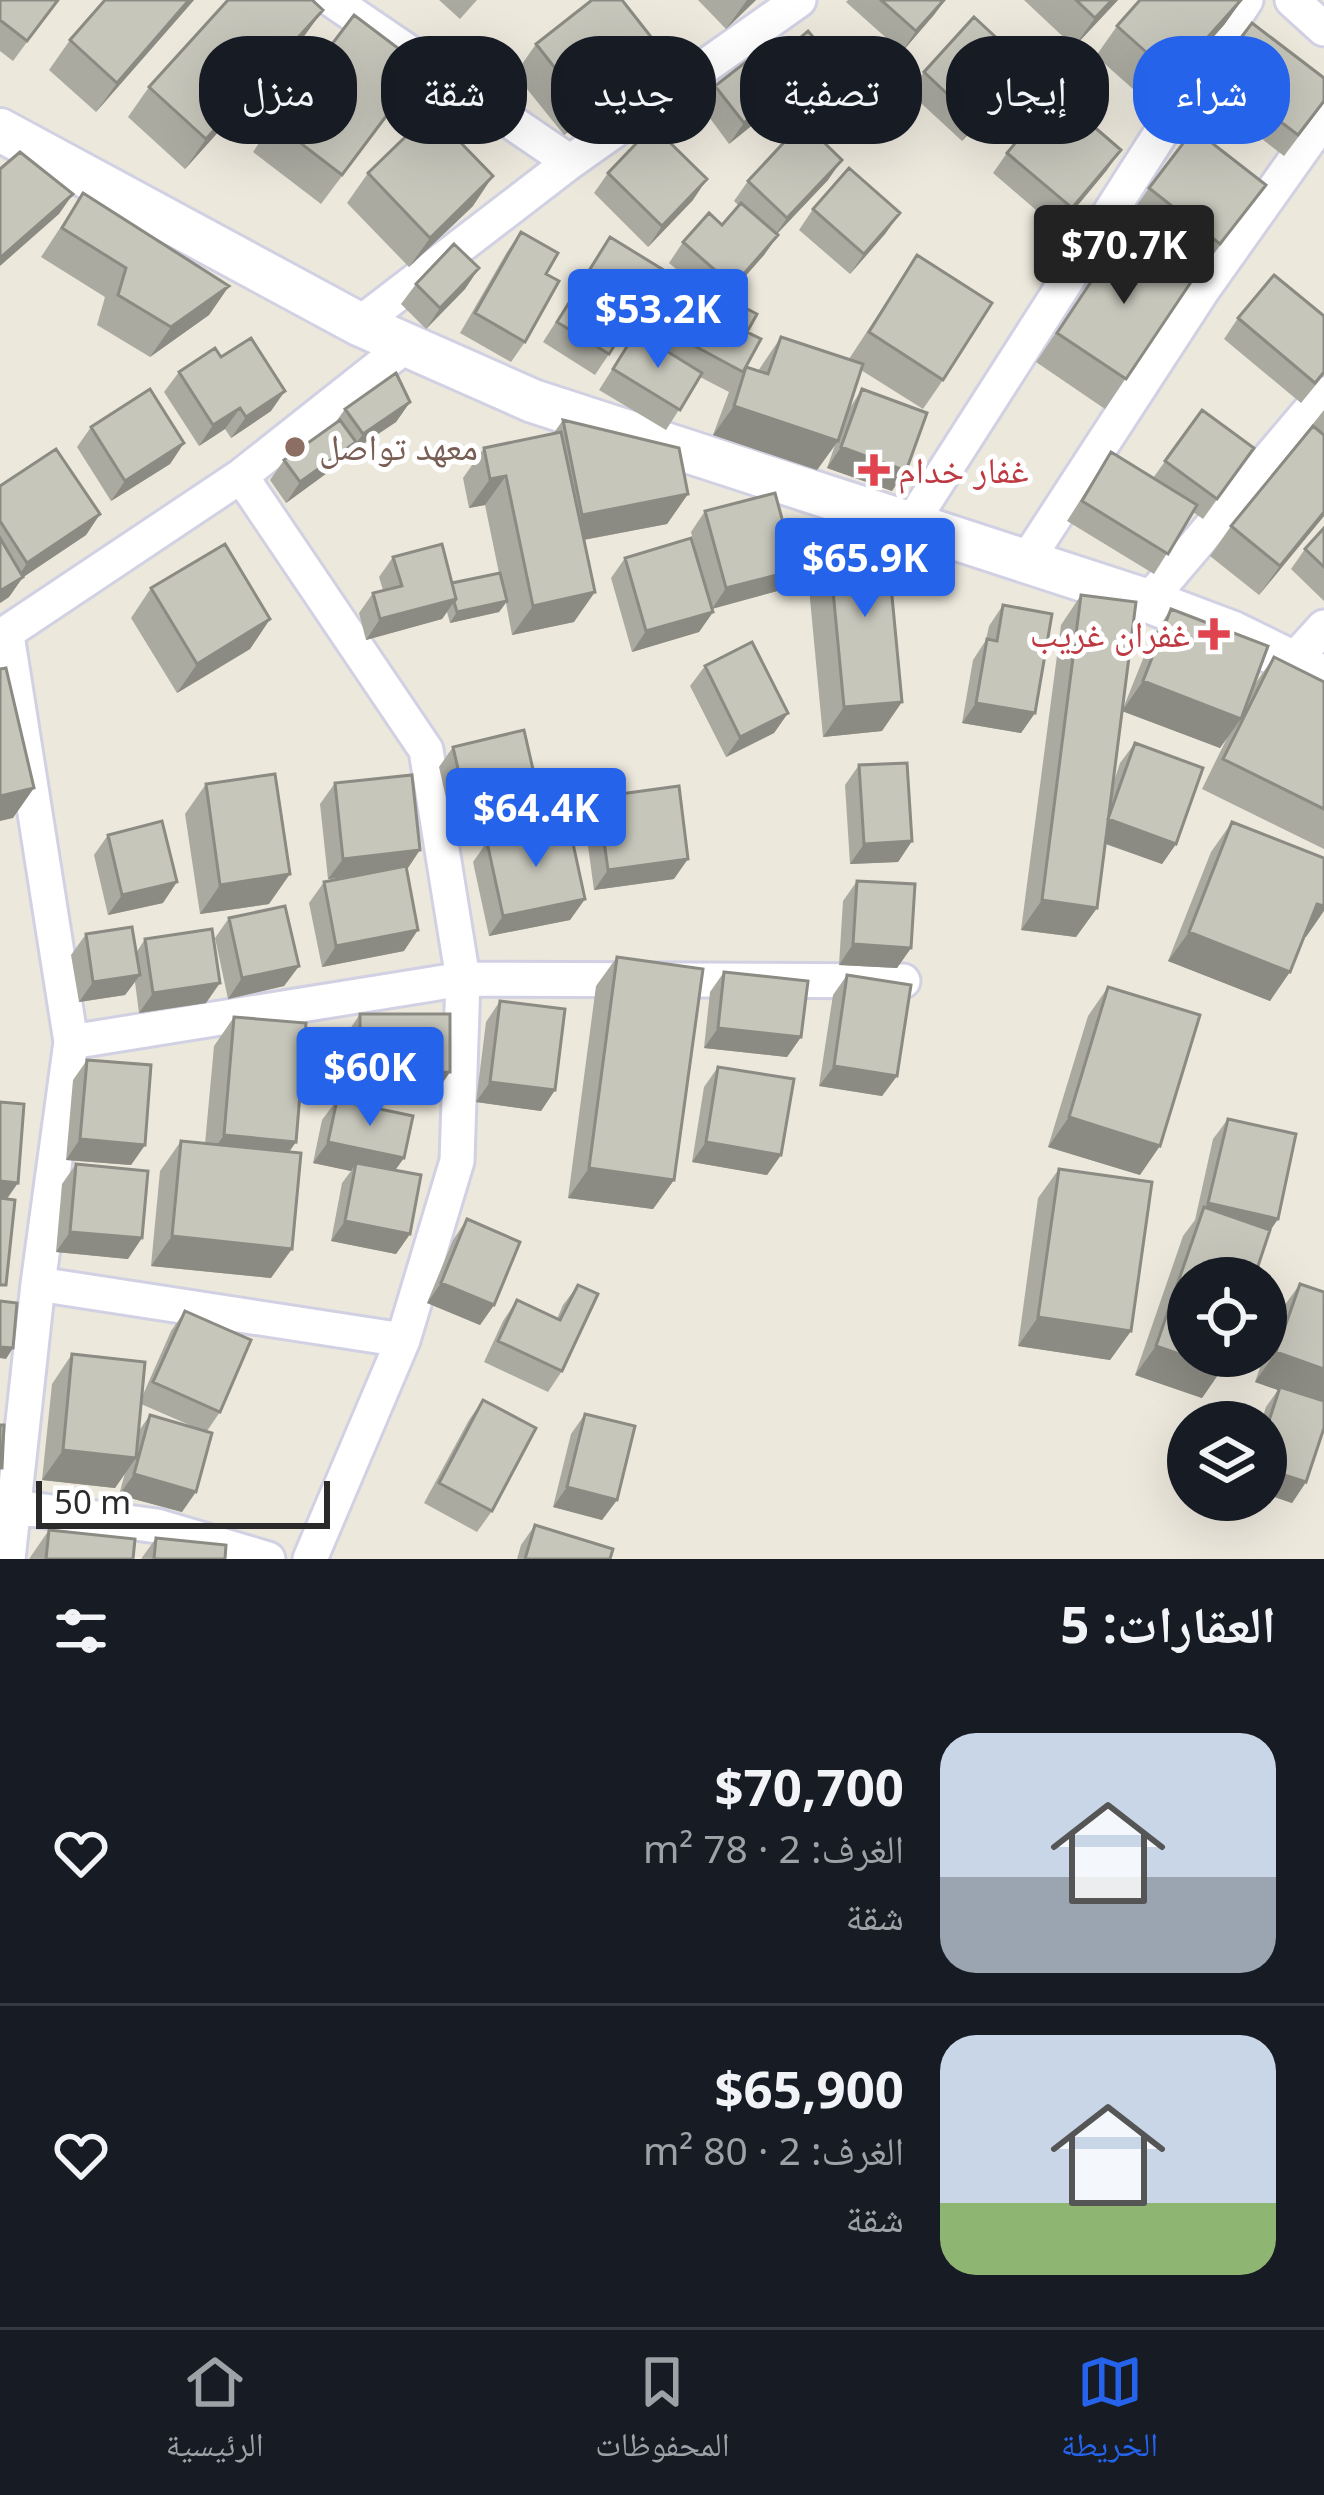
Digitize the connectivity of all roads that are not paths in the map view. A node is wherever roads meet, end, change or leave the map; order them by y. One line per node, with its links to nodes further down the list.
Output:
1 (332, 0): 8 (street)
2 (799, 0): 8 (street)
3 (1246, 0): 13 (street)
4 (1292, 0): 5 (street)
5 (1324, 29)
6 (1324, 119): 14 (street)
7 (0, 130): 9 (street)
8 (570, 162): 9 (street)
9 (359, 324): 10 (street)
10 (404, 346): 12 (street); 13 (street)
11 (1324, 394): 15 (street)
12 (241, 476): 17 (street); 19 (street)
13 (910, 526): 14 (street)
14 (1025, 562): 15 (street)
15 (1148, 601): 18 (street)
16 (1324, 627): 18 (street)
17 (4, 636): 21 (street)
18 (1308, 670)
19 (463, 979): 20 (street); 21 (street); 23 (street)
20 (903, 981)
21 (71, 1042): 22 (street)
22 (38, 1284): 23 (street); 24 (street)
23 (403, 1340): 27 (street)
24 (6, 1506): 25 (street); 26 (street)
25 (8, 1559)
26 (268, 1559)
27 (310, 1559)

